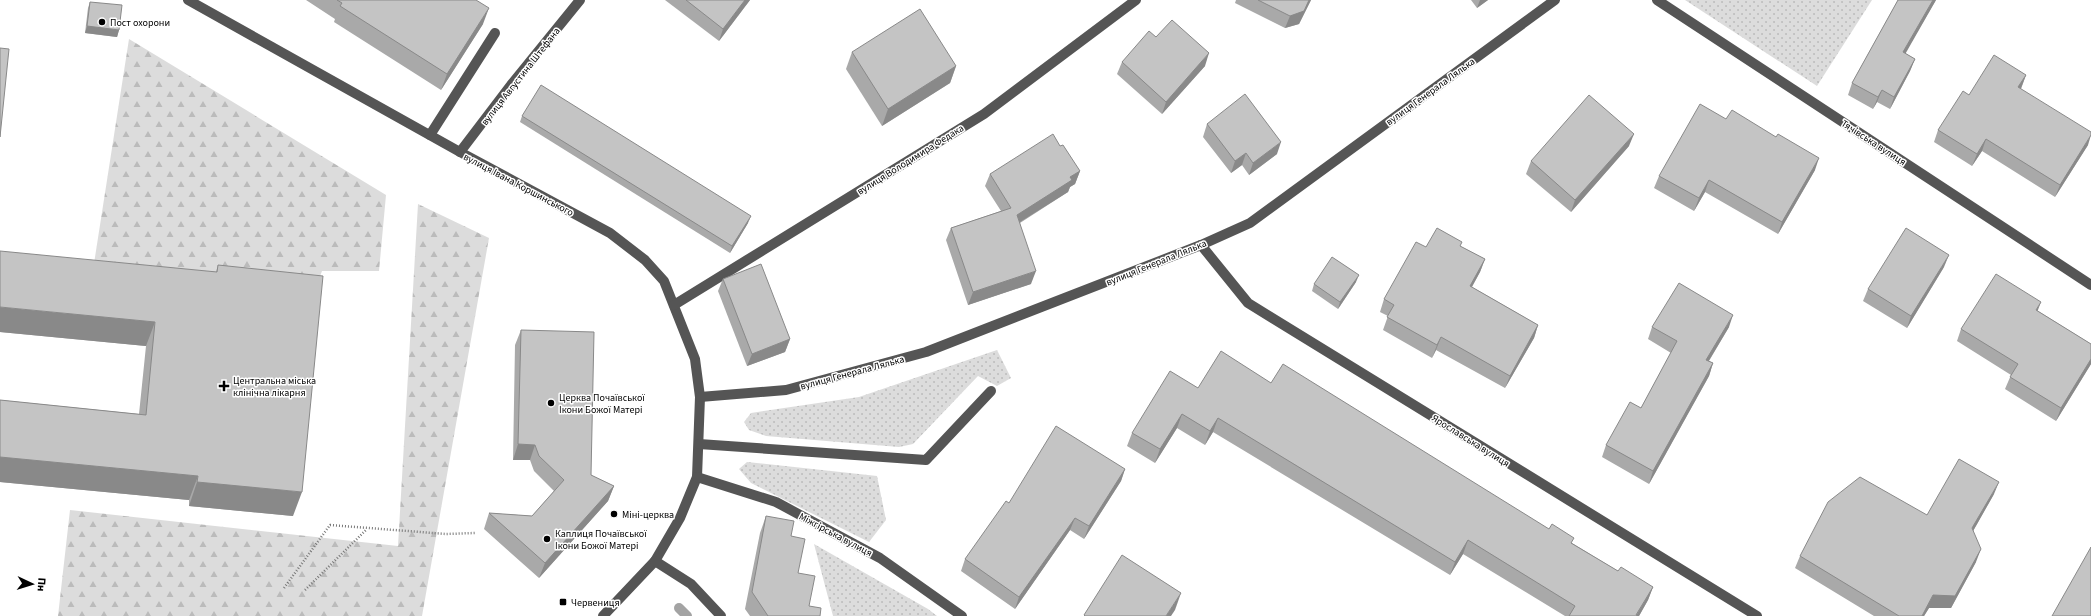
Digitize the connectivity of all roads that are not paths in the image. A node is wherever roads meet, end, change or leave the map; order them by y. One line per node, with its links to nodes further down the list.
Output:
1 (188, 0): 7 (street, вулиця Івана Коршинського)
2 (580, 0): 8 (street, вулиця Августина Штефана)
3 (1136, 0): 11 (street, вулиця Володимира Федака)
4 (1555, 0): 9 (street, вулиця Генерала Лялька)
5 (1657, 0): 10 (street, Тячівська вулиця)
6 (495, 33): 7 (street)
7 (430, 135): 8 (street, вулиця Івана Коршинського)
8 (460, 152): 11 (street, вулиця Івана Коршинського)
9 (1201, 245): 13 (street, вулиця Генерала Лялька); 20 (street, Ярославська вулиця)
10 (2091, 285)
11 (674, 305): 13 (street, вулиця Івана Коршинського)
12 (991, 391): 14 (street)
13 (700, 397): 14 (street, вулиця Івана Коршинського)
14 (699, 444): 15 (street, вулиця Івана Коршинського)
15 (696, 477): 16 (street, вулиця Івана Коршинського); 19 (street, Міжгірська вулиця)
16 (655, 561): 17 (street, вулиця Івана Коршинського); 18 (street)
17 (603, 616)
18 (721, 616)
19 (962, 616)
20 (1757, 616)

